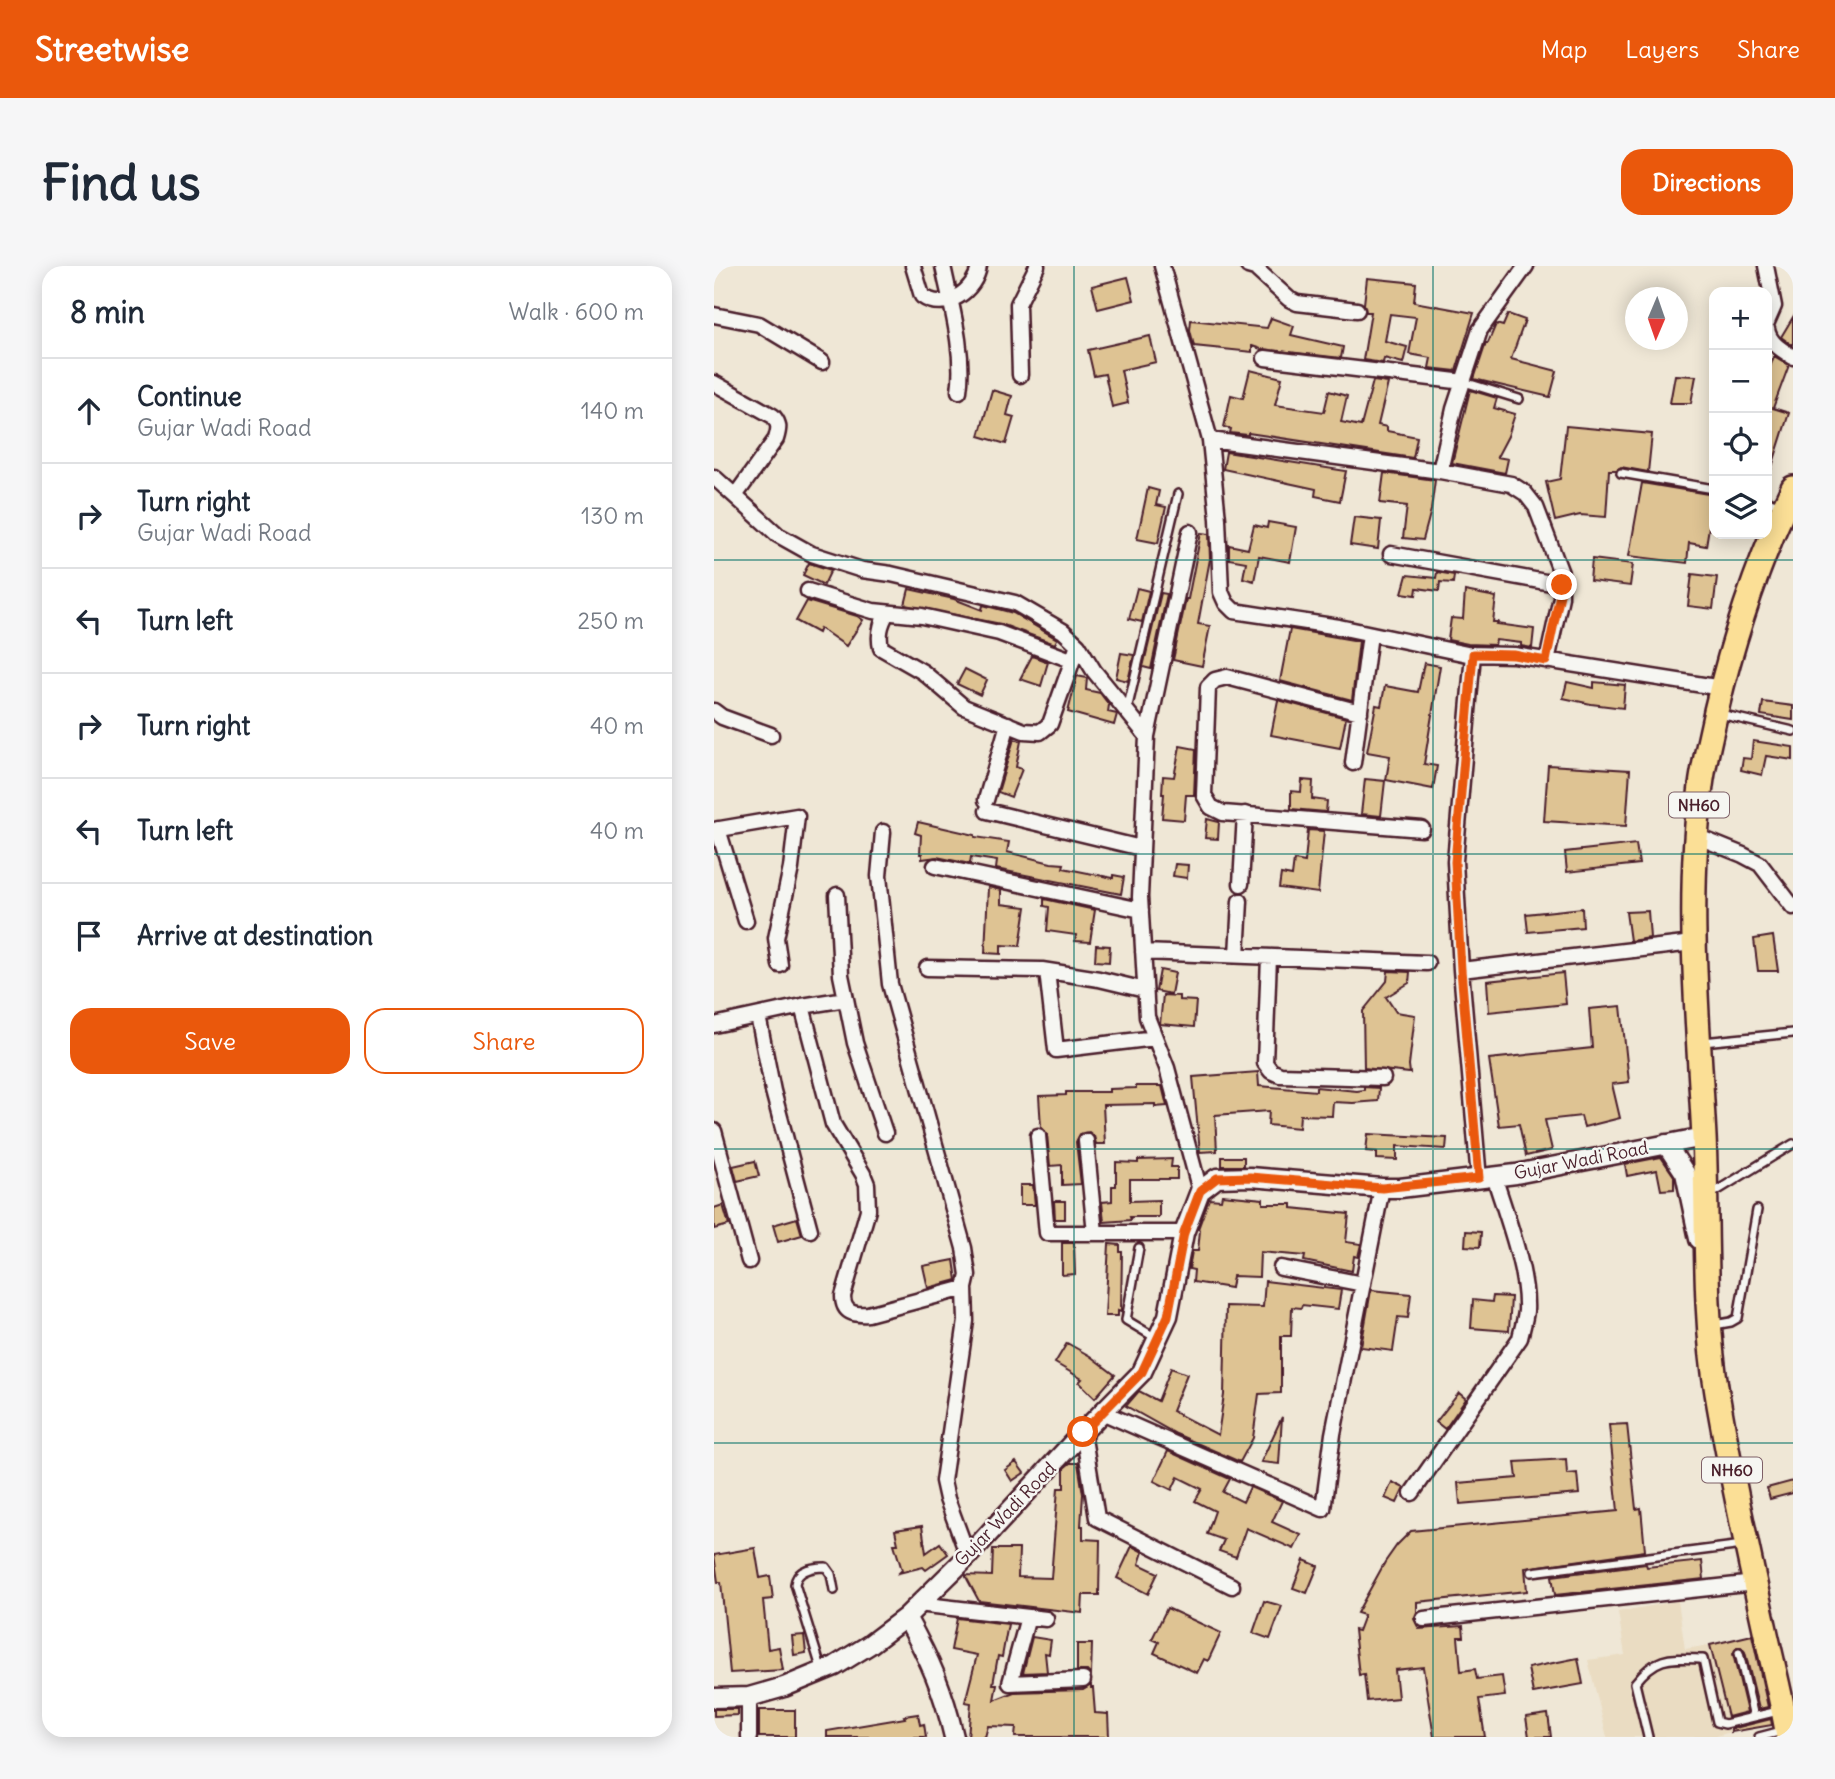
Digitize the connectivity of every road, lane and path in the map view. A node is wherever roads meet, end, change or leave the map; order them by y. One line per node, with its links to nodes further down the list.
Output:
1 (913, 266): 10 (street)
2 (943, 266): 10 (street)
3 (979, 266): 10 (street)
4 (1037, 266): 17 (street)
5 (1162, 266): 22 (street)
6 (1526, 266): 18 (street)
7 (1766, 266): 9 (street)
8 (1253, 267): 11 (street)
9 (1770, 287)
10 (951, 299): 20 (street)
11 (1357, 310)
12 (714, 315): 16 (street)
13 (1772, 341): 14 (street)
14 (1793, 357)
15 (1265, 358): 18 (street)
16 (822, 362)
17 (1020, 375)
18 (1464, 382): 21 (lane); 23 (street)
19 (714, 383): 28 (street)
20 (959, 391)
21 (1519, 399)
22 (1210, 440): 23 (street); 35 (street)
23 (1440, 471): 32 (street)
24 (1621, 473): 26 (lane)
25 (714, 477): 28 (street)
26 (1709, 488)
27 (1178, 494): 42 (lane)
28 (736, 496): 36 (street)
29 (1781, 498): 40 (highway, NH60)
30 (1190, 532): 48 (street)
31 (1391, 554): 32 (street)
32 (1562, 585): 39 (street)
33 (808, 591): 34 (street)
34 (887, 613): 38 (street); 45 (street)
35 (1370, 634): 37 (street); 43 (street)
36 (1078, 645): 38 (street); 42 (street)
37 (1473, 654): 39 (street); 70 (street)
38 (1071, 660): 45 (street)
39 (1546, 661): 40 (street)
40 (1722, 688): 44 (highway, NH60)
41 (714, 711): 47 (street)
42 (1126, 711): 48 (street)
43 (1360, 712): 49 (street); 50 (street)
44 (1716, 713): 46 (lane); 54 (highway, NH60)
45 (1008, 724): 55 (street)
46 (1793, 732)
47 (771, 735)
48 (1147, 736): 55 (street)
49 (1353, 763)
50 (1245, 814): 51 (street); 57 (street)
51 (1422, 829)
52 (716, 830): 62 (street); 68 (street)
53 (883, 832): 101 (street)
54 (1696, 836): 60 (street); 63 (highway, NH60)
55 (1141, 848): 61 (street)
56 (935, 866): 61 (street)
57 (1241, 884)
58 (837, 895): 73 (street)
59 (1240, 901): 65 (street)
60 (1793, 907)
61 (1141, 910): 64 (street)
62 (747, 921)
63 (1693, 943): 70 (street); 79 (highway, NH60)
64 (1143, 952): 65 (street); 72 (street)
65 (1237, 955): 66 (street)
66 (1269, 957): 67 (street); 80 (street)
67 (1427, 963)
68 (780, 965)
69 (927, 968): 71 (street)
70 (1461, 970): 88 (street)
71 (1047, 971): 72 (street); 78 (street)
72 (1145, 990): 78 (street)
73 (846, 999): 74 (street); 82 (street)
74 (802, 1006): 75 (street); 101 (street)
75 (758, 1016): 76 (street); 93 (street)
76 (714, 1025)
77 (1793, 1032): 79 (lane)
78 (1155, 1038): 90 (street)
79 (1697, 1042): 84 (highway, NH60)
80 (1383, 1078)
81 (714, 1131): 97 (street)
82 (886, 1133)
83 (1038, 1136): 94 (street)
84 (1704, 1137): 86 (street, Gujar Wadi Road); 91 (highway, NH60)
85 (1086, 1141): 94 (street)
86 (1666, 1144): 88 (street, Gujar Wadi Road); 100 (street)
87 (1793, 1144): 91 (lane)
88 (1486, 1177): 89 (street, Gujar Wadi Road); 106 (street)
89 (1382, 1188): 90 (street, Gujar Wadi Road); 99 (street)
90 (1200, 1191): 95 (street, Gujar Wadi Road)
91 (1706, 1198): 100 (highway, NH60)
92 (1758, 1210): 102 (lane)
93 (810, 1230)
94 (1095, 1233): 95 (street)
95 (1184, 1233): 103 (street, Gujar Wadi Road)
96 (1139, 1248): 103 (lane)
97 (748, 1261)
98 (1280, 1268): 99 (street)
99 (1363, 1284): 104 (street)
100 (1708, 1287): 102 (highway, NH60)
101 (965, 1288): 108 (street)
102 (1710, 1326): 107 (highway, NH60)
103 (1157, 1339): 104 (street, Gujar Wadi Road)
104 (1102, 1412): 105 (street, Gujar Wadi Road)
105 (1083, 1432): 108 (street, Gujar Wadi Road); 111 (street)
106 (1412, 1493)
107 (1747, 1545): 109 (lane); 110 (highway, NH60)
108 (968, 1556): 113 (street, Gujar Wadi Road)
109 (1532, 1572)
110 (1755, 1583): 116 (street); 123 (highway, NH60)
111 (1232, 1586)
112 (834, 1590): 118 (lane)
113 (912, 1611): 114 (street); 118 (street, Gujar Wadi Road); 125 (street)
114 (1028, 1617): 115 (street); 119 (street)
115 (1045, 1619)
116 (1424, 1619)
117 (1739, 1653): 122 (lane)
118 (822, 1672): 120 (street, Gujar Wadi Road)
119 (1083, 1680)
120 (748, 1697): 121 (street, Gujar Wadi Road); 124 (street)
121 (714, 1698)
122 (1754, 1717): 123 (lane); 126 (lane)
123 (1786, 1726): 127 (lane)
124 (749, 1737)
125 (954, 1737)
126 (1648, 1737)
127 (1759, 1737)

